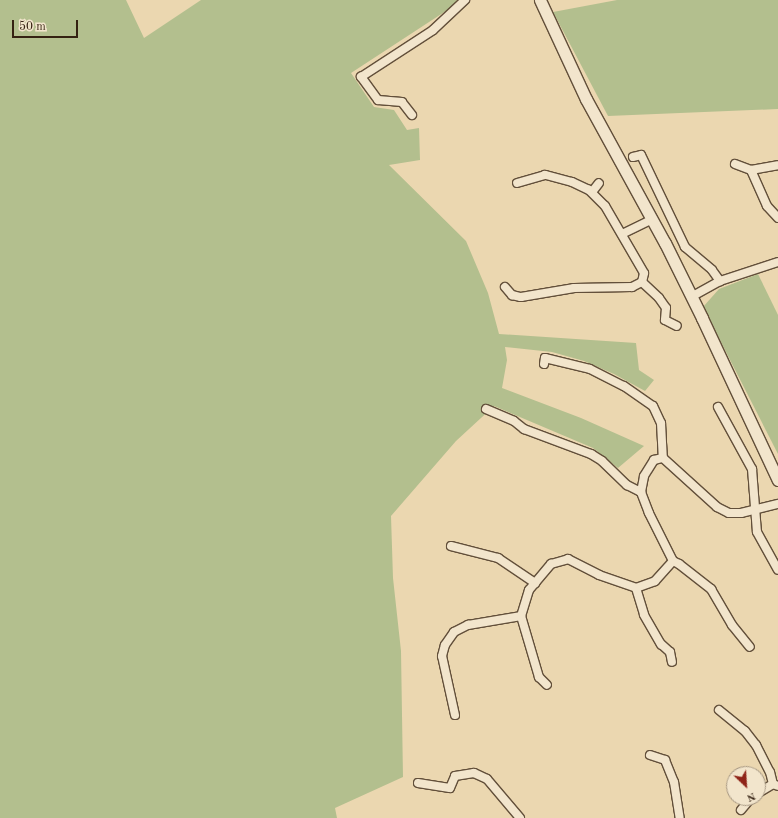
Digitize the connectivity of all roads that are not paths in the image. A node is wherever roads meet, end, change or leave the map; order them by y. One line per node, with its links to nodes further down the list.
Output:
1 (465, 0): 3 (street)
2 (540, 0): 12 (street)
3 (412, 116)
4 (632, 157): 15 (street)
5 (735, 164): 7 (street)
6 (778, 165): 7 (street)
7 (751, 170): 11 (street)
8 (517, 183): 10 (street)
9 (599, 183): 10 (street)
10 (592, 192): 13 (street)
11 (778, 218)
12 (651, 220): 13 (street); 18 (street)
13 (622, 234): 16 (street)
14 (778, 262): 15 (street)
15 (720, 281): 18 (street)
16 (642, 282): 17 (street); 19 (street)
17 (504, 287)
18 (691, 297): 24 (street)
19 (678, 326)
20 (544, 364): 23 (street)
21 (718, 407): 27 (street)
22 (486, 409): 25 (street)
23 (663, 458): 25 (street); 27 (street)
24 (778, 480)
25 (642, 492): 29 (street)
26 (778, 504): 27 (street)
27 (757, 508): 30 (street)
28 (451, 546): 31 (street)
29 (673, 561): 32 (street); 34 (street)
30 (778, 570)
31 (536, 583): 32 (street); 33 (street)
32 (636, 588): 35 (street)
33 (521, 616): 36 (street); 38 (street)
34 (750, 647)
35 (672, 662)
36 (547, 685)
37 (720, 710): 41 (street)
38 (455, 715)
39 (650, 755): 45 (street)
40 (418, 783): 44 (street)
41 (775, 785)
42 (744, 806): 43 (street)
43 (741, 810)
44 (520, 818)
45 (680, 818)

